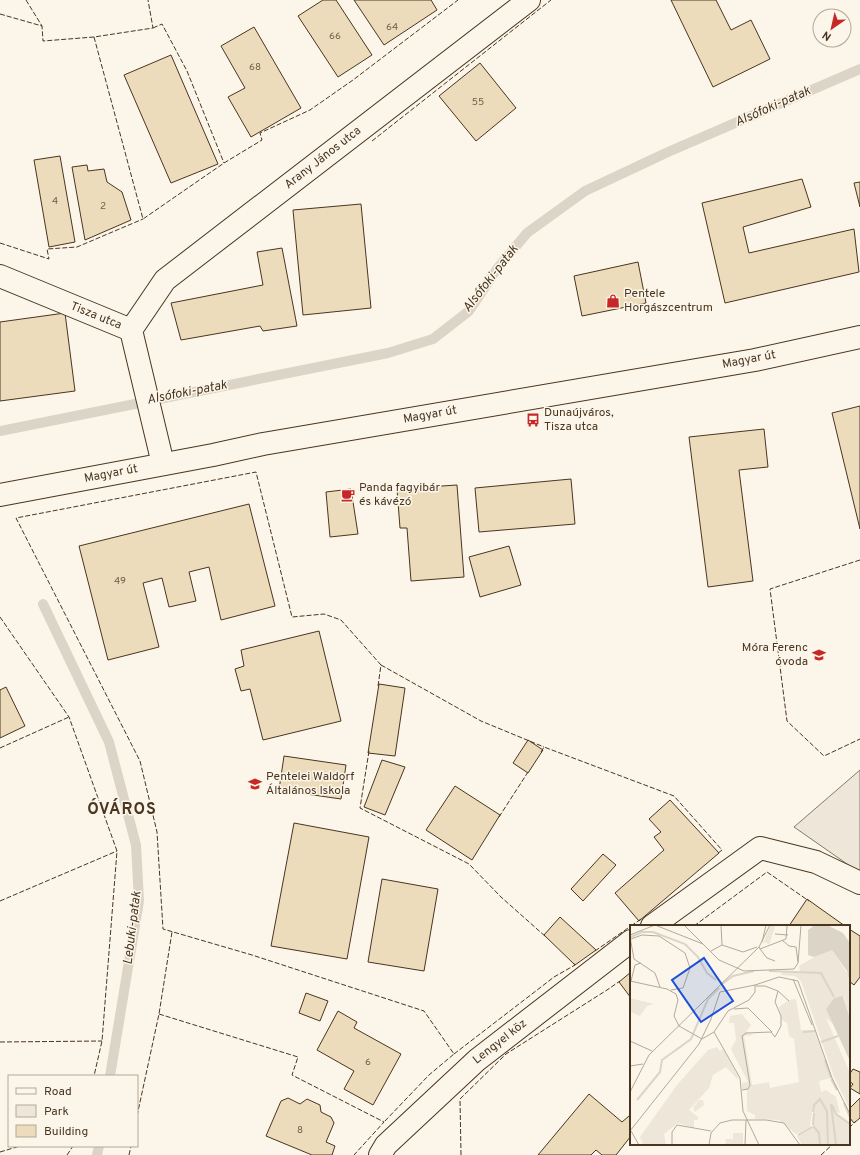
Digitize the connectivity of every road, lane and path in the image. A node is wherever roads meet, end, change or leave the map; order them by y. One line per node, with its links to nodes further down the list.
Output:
1 (529, 0): 3 (street, Arany János utca)
2 (0, 276): 3 (street, Tisza utca)
3 (131, 330): 5 (street, Tisza utca)
4 (860, 337): 5 (street, Magyar út)
5 (162, 464): 6 (street, Magyar út)
6 (0, 496)
7 (860, 883): 8 (street)
8 (653, 925)
9 (630, 943): 10 (street, Lengyel köz)
10 (380, 1155)

